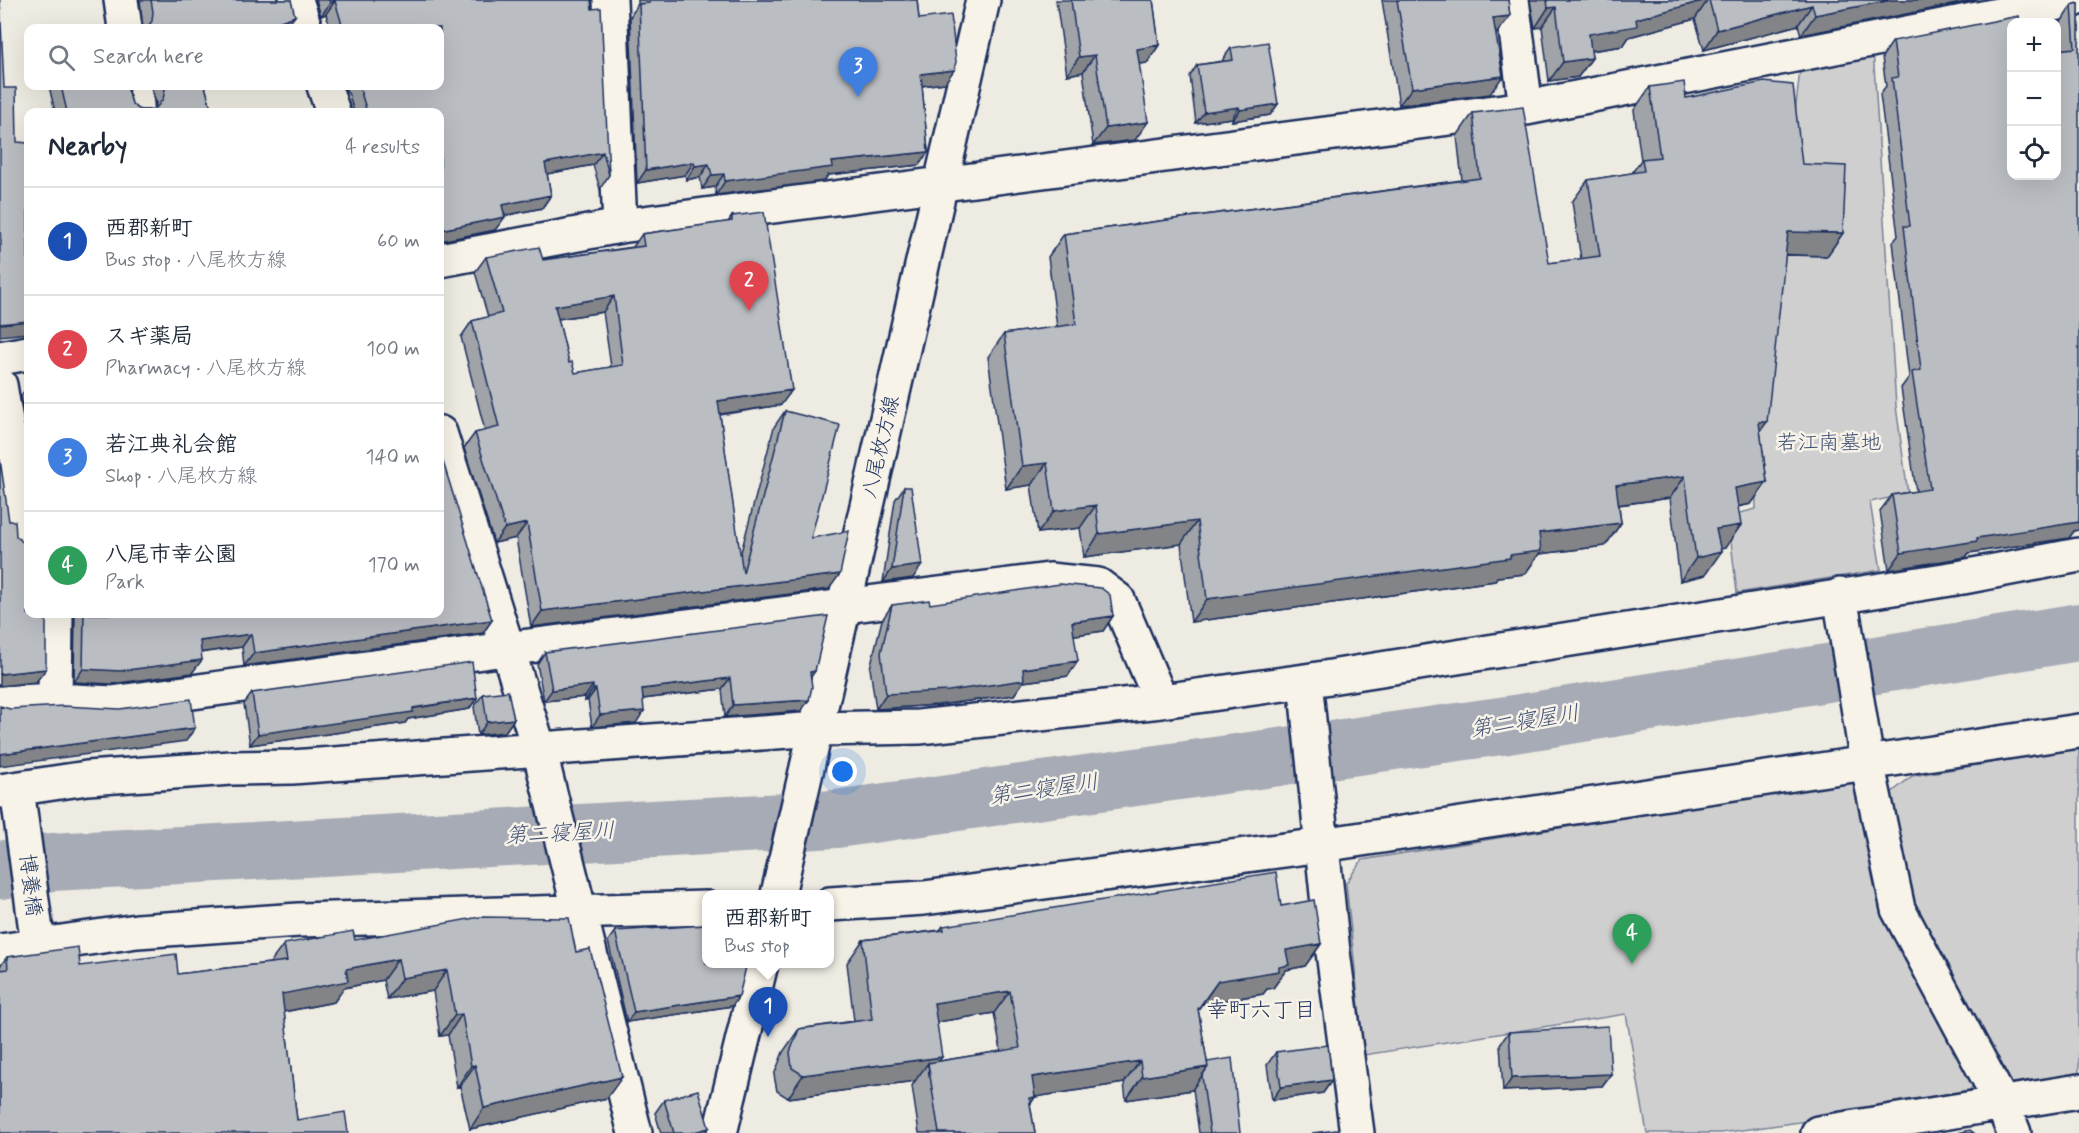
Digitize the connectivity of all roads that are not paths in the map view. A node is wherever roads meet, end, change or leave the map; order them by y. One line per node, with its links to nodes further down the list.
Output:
1 (121, 0): 7 (street)
2 (296, 0): 8 (street)
3 (610, 0): 13 (street)
4 (983, 0): 12 (street, 八尾枚方線)
5 (1512, 0): 11 (street)
6 (2074, 0): 11 (street)
7 (124, 24)
8 (304, 24)
9 (325, 90): 10 (street)
10 (332, 108)
11 (1526, 108): 12 (street)
12 (941, 183): 13 (street); 23 (street, 八尾枚方線)
13 (620, 226): 14 (street)
14 (444, 259)
15 (24, 353): 16 (street)
16 (0, 358)
17 (0, 385): 20 (street)
18 (444, 460): 19 (street)
19 (449, 494): 25 (street)
20 (24, 530)
21 (2079, 555): 22 (street)
22 (1840, 595): 26 (street); 33 (street)
23 (845, 606): 25 (street); 28 (street); 31 (street, 八尾枚方線)
24 (56, 618): 27 (street)
25 (505, 649): 27 (street); 32 (street)
26 (1305, 681): 28 (street); 35 (street)
27 (55, 700): 29 (street)
28 (1161, 701): 31 (street)
29 (0, 703)
30 (2079, 731): 33 (street)
31 (815, 737): 32 (street); 36 (street, 八尾枚方線)
32 (539, 749): 34 (street); 39 (street)
33 (1867, 762): 35 (street); 44 (street)
34 (9, 790): 40 (street, 博養橋)
35 (1322, 845): 37 (street); 47 (street)
36 (780, 889)
37 (834, 904)
38 (702, 908): 39 (street)
39 (581, 911): 40 (street); 45 (street)
40 (38, 945): 41 (street)
41 (0, 951)
42 (760, 968): 46 (street)
43 (2079, 1090): 44 (street)
44 (2009, 1119): 48 (street)
45 (635, 1133)
46 (720, 1133)
47 (1357, 1133)
48 (1818, 1133)

